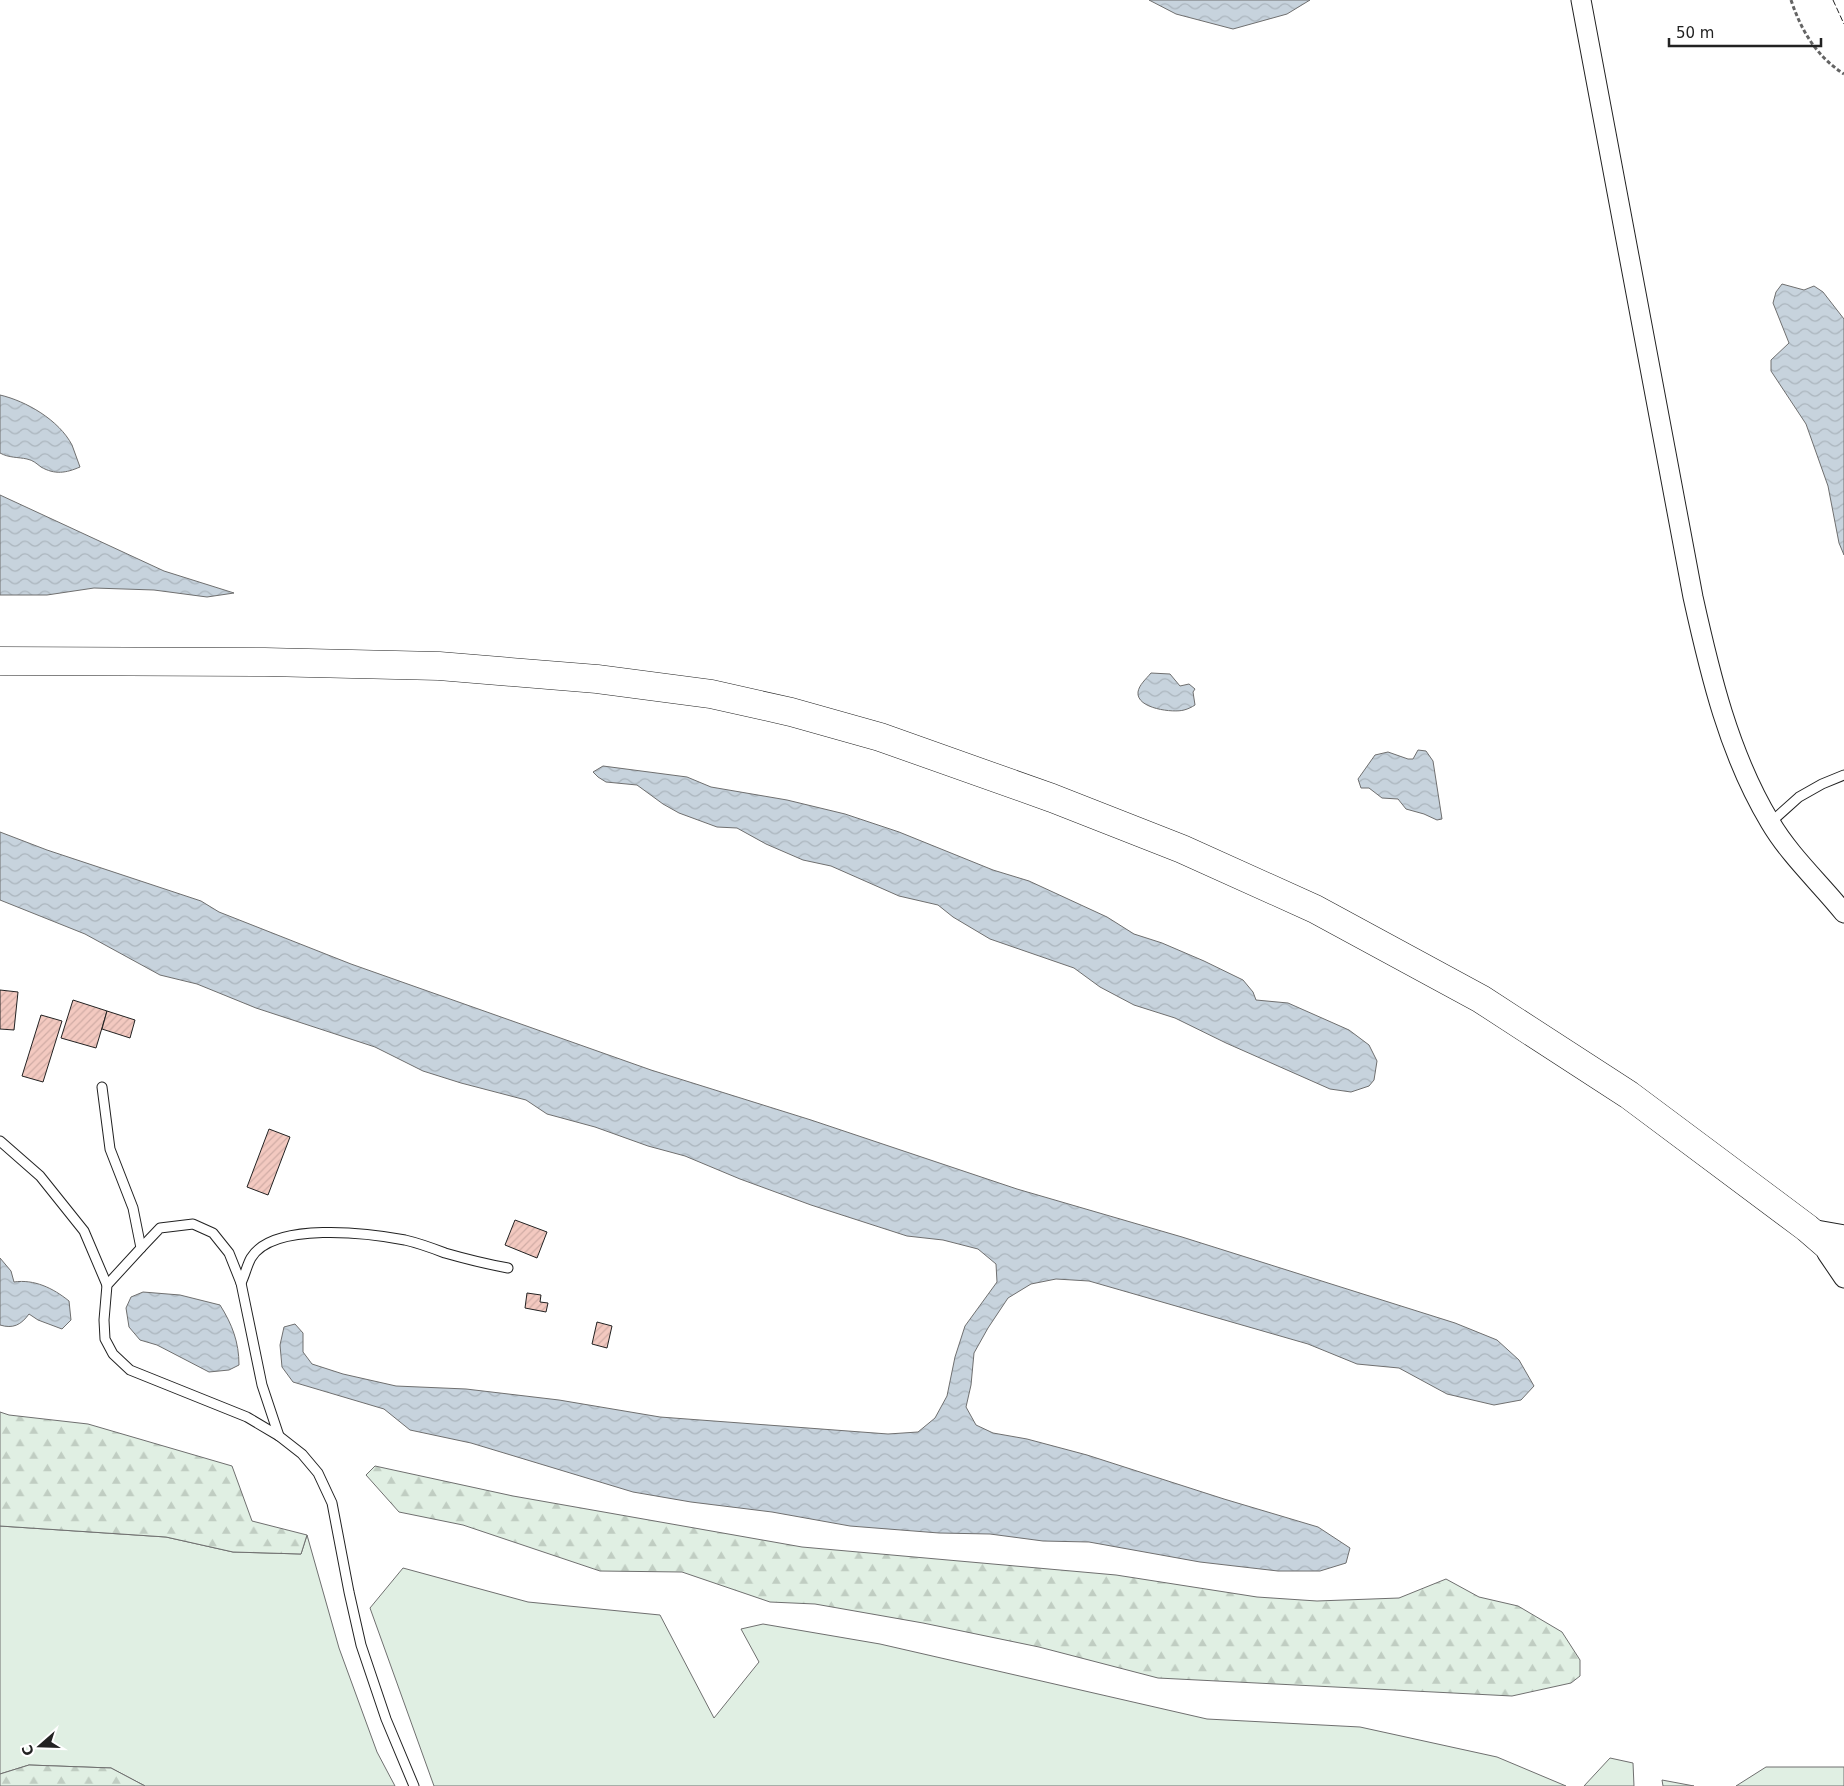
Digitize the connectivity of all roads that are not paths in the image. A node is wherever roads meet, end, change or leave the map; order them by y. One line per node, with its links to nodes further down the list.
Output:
1 (1581, 0): 4 (street)
2 (0, 661): 8 (highway)
3 (1844, 775): 4 (lane)
4 (1770, 824): 5 (street)
5 (1844, 913)
6 (102, 1087): 10 (lane)
7 (0, 1141): 15 (lane)
8 (1807, 1228): 9 (street); 11 (highway); 13 (street)
9 (1844, 1236)
10 (141, 1248): 14 (lane); 15 (lane)
11 (1844, 1260)
12 (508, 1268): 14 (lane)
13 (1844, 1278)
14 (242, 1283): 16 (lane)
15 (107, 1285): 16 (lane)
16 (279, 1436): 17 (lane)
17 (414, 1786)

